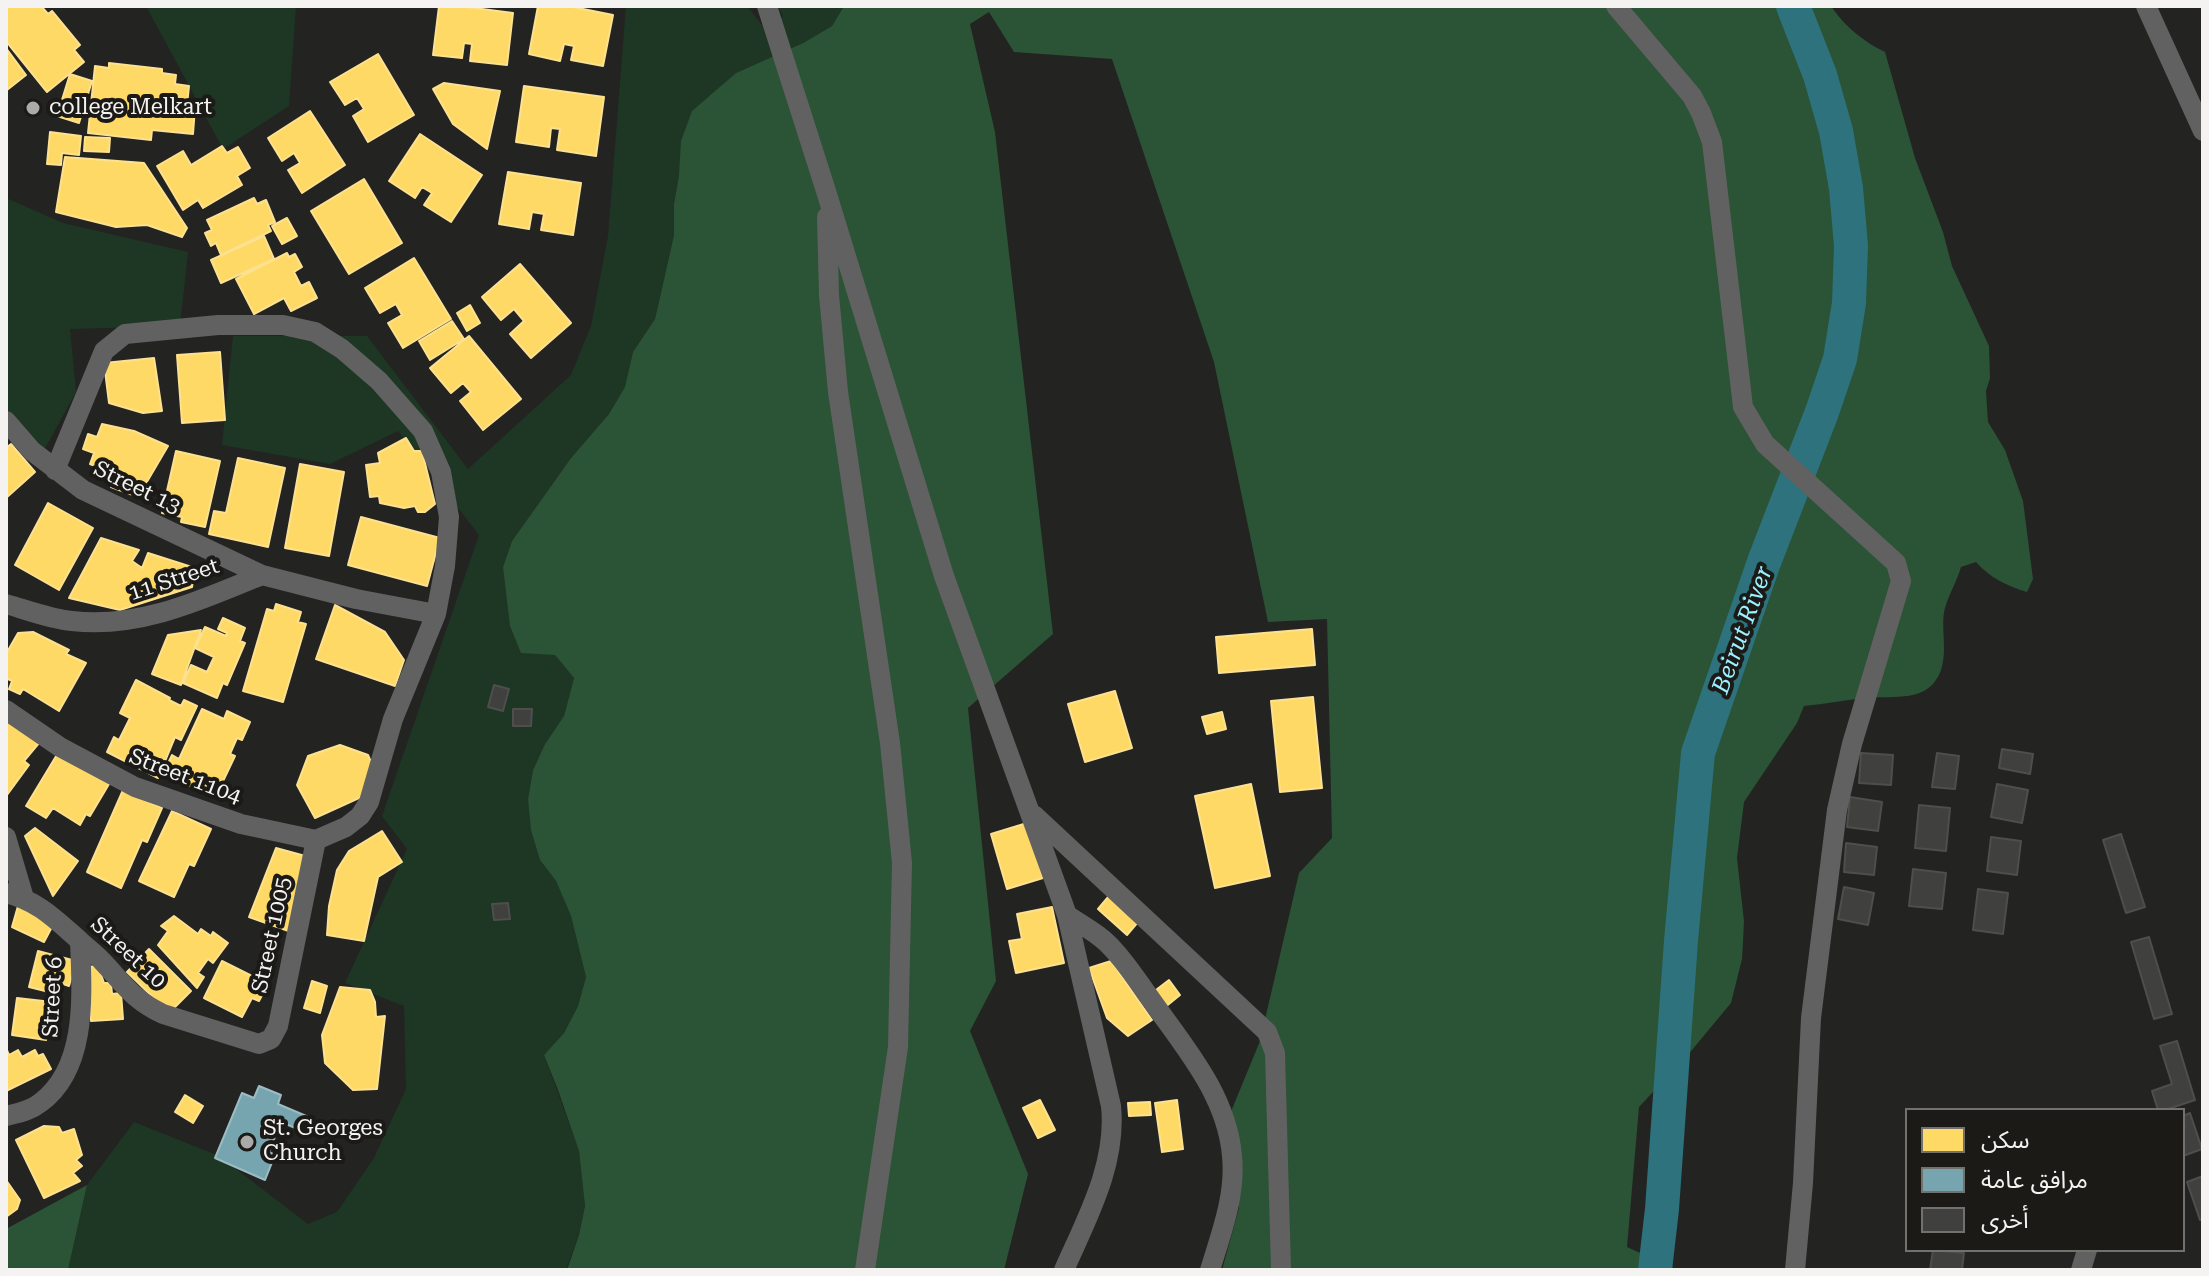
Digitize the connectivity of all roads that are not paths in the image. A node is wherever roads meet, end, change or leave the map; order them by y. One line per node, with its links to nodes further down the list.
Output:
1 (767, 6): 5 (street)
2 (1616, 6): 24 (street)
3 (2146, 6): 4 (street)
4 (2203, 131)
5 (826, 191): 12 (street); 20 (street)
6 (6, 421): 7 (street, Street 13)
7 (55, 470): 8 (street, Street 13); 10 (street)
8 (262, 575): 9 (street, 11 Street); 10 (street, Street 13)
9 (6, 604)
10 (436, 614): 14 (street)
11 (6, 710): 14 (street, Street 1104)
12 (1031, 812): 16 (street); 23 (street)
13 (6, 837): 15 (street)
14 (316, 840): 18 (street, Street 1005)
15 (15, 895): 17 (street, Street 10)
16 (1067, 915): 21 (street); 22 (street)
17 (80, 941): 18 (street, Street 10); 19 (street, Street 6)
18 (271, 1039)
19 (6, 1116)
20 (865, 1270)
21 (1064, 1270)
22 (1210, 1270)
23 (1281, 1270)
24 (1795, 1270)

